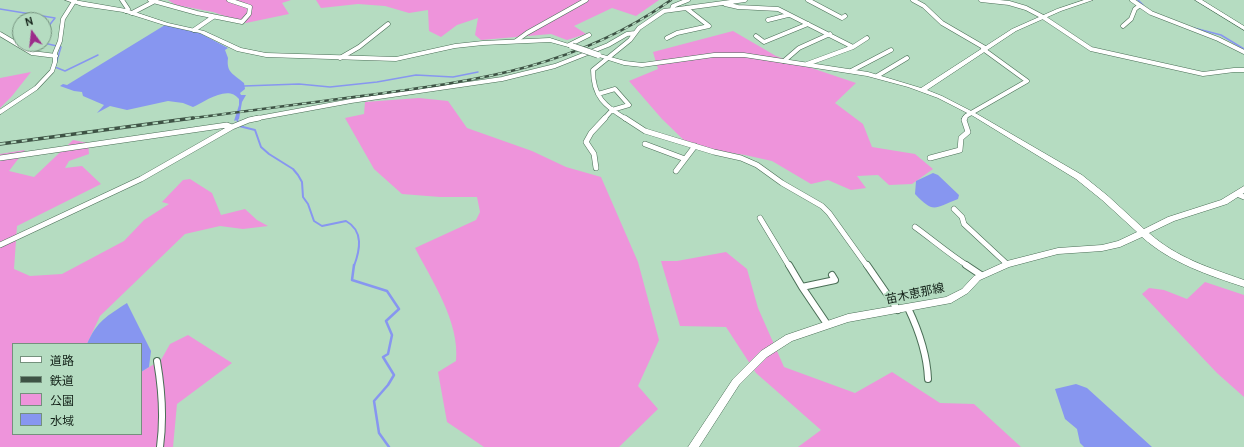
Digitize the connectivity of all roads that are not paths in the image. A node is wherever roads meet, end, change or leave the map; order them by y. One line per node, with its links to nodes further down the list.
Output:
1 (122, 0): 18 (street)
2 (229, 0): 21 (street)
3 (586, 0): 36 (street)
4 (688, 0): 17 (street)
5 (745, 0): 14 (street)
6 (808, 0): 20 (street)
7 (913, 0): 39 (street)
8 (981, 0): 22 (street)
9 (1090, 0): 22 (street)
10 (1132, 0): 15 (street)
11 (1198, 0): 27 (street)
12 (72, 1): 18 (street); 42 (street)
13 (154, 1): 18 (street); 21 (street)
14 (723, 3): 16 (street); 19 (street)
15 (1139, 6): 26 (street); 41 (street)
16 (686, 8): 17 (street); 34 (street)
17 (672, 9): 29 (street)
18 (129, 12): 28 (street)
19 (788, 15): 23 (street); 25 (street)
20 (845, 16)
21 (213, 17): 28 (street)
22 (1042, 17): 39 (street); 48 (street)
23 (768, 20)
24 (388, 24): 43 (street)
25 (808, 24): 31 (street); 33 (street)
26 (1123, 26)
27 (1244, 28)
28 (194, 30): 43 (street)
29 (635, 33): 44 (street); 56 (street)
30 (0, 34): 42 (street)
31 (830, 34): 38 (street); 46 (street)
32 (589, 35): 37 (street)
33 (756, 36)
34 (667, 38)
35 (867, 38): 38 (street)
36 (516, 41): 37 (street); 43 (street)
37 (570, 45): 44 (street, bridge)
38 (852, 47): 47 (street)
39 (984, 49): 51 (street); 55 (street)
40 (891, 50): 49 (street)
41 (1244, 52)
42 (56, 55): 54 (street)
43 (340, 58)
44 (608, 58): 46 (street); 52 (street)
45 (907, 58): 50 (street)
46 (784, 61): 47 (street)
47 (808, 64): 49 (street)
48 (1244, 70)
49 (851, 71): 50 (street)
50 (877, 76): 51 (street)
51 (922, 90): 55 (street)
52 (598, 94): 53 (street); 53 (street)
53 (612, 110): 58 (street); 62 (street)
54 (0, 112)
55 (972, 114): 60 (street); 68 (street)
56 (232, 127): 59 (street); 69 (street)
57 (645, 144): 61 (street)
58 (695, 146): 61 (street); 76 (street)
59 (0, 158)
60 (930, 158)
61 (685, 159): 63 (street)
62 (596, 168)
63 (676, 171)
64 (1242, 193): 68 (street, 苗木恵那線)
65 (954, 209): 70 (street)
66 (760, 218): 74 (street)
67 (915, 227): 72 (street)
68 (1143, 233): 70 (street, 苗木恵那線); 73 (street)
69 (0, 245)
70 (1007, 264): 72 (street, 苗木恵那線)
71 (832, 275): 74 (street)
72 (981, 275): 75 (street, 苗木恵那線)
73 (1244, 284)
74 (802, 287): 77 (street)
75 (908, 308): 76 (street, 苗木恵那線); 79 (street)
76 (898, 310): 77 (street, 苗木恵那線)
77 (827, 324): 81 (street, 苗木恵那線)
78 (157, 360): 80 (street)
79 (928, 379)
80 (160, 447)
81 (693, 447)

